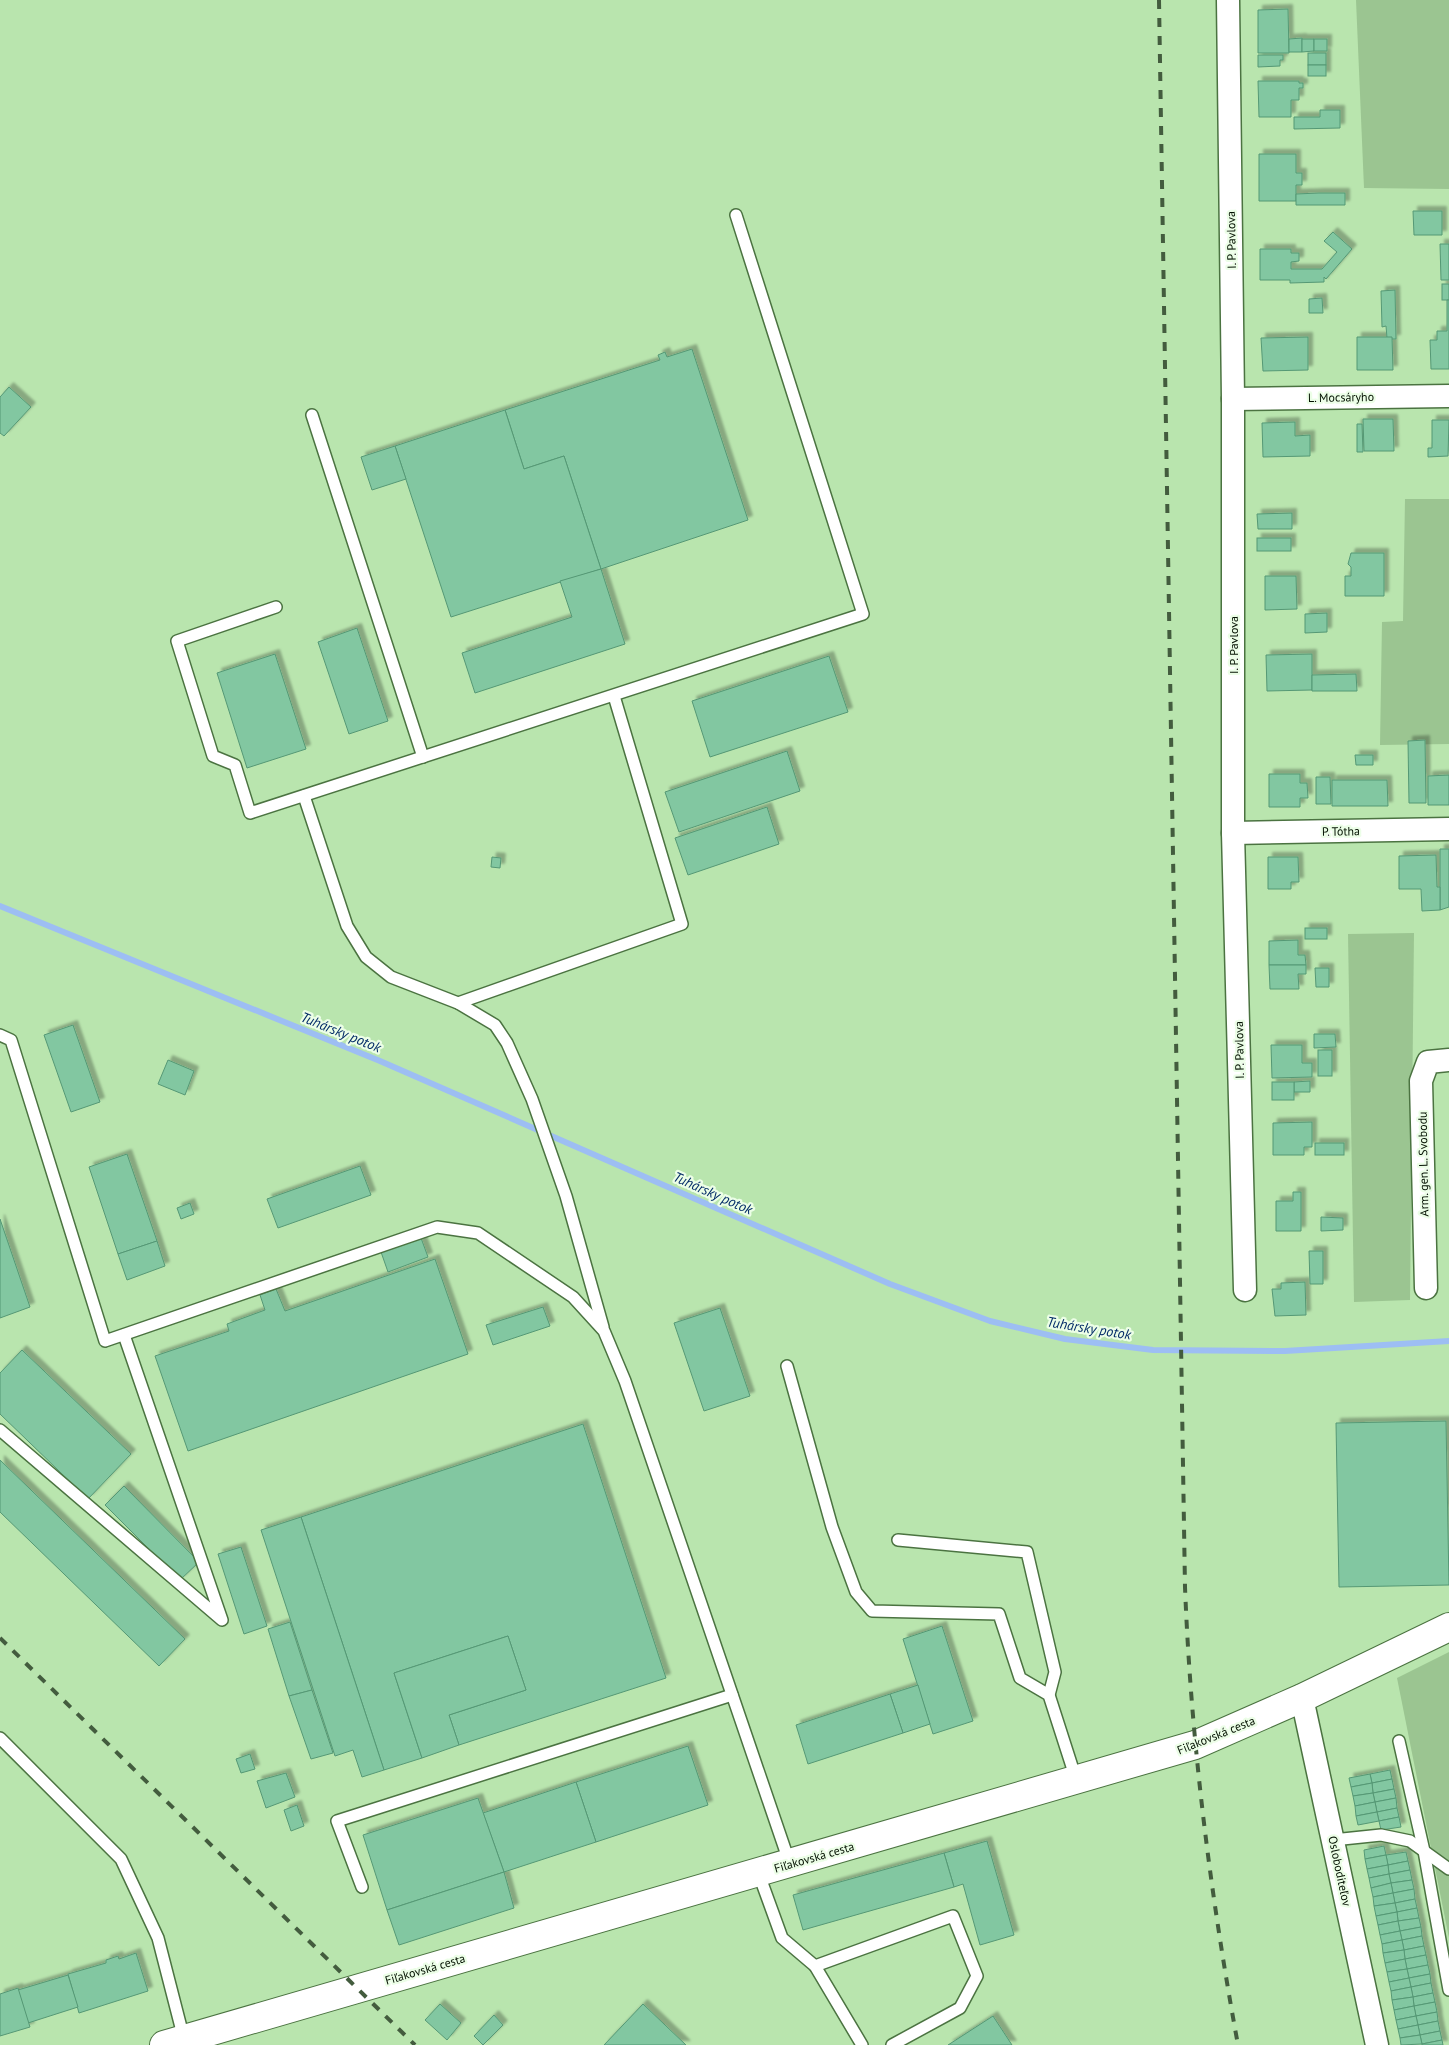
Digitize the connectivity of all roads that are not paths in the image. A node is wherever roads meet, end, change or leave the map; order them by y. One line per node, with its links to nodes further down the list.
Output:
1 (1228, 0): 4 (street, I. P. Pavlova)
2 (736, 215): 7 (lane)
3 (1449, 396): 4 (street, L. Mocsáryho)
4 (1233, 399): 11 (street, I. P. Pavlova)
5 (312, 416): 8 (lane)
6 (276, 607): 9 (lane)
7 (614, 696): 8 (lane); 12 (lane)
8 (422, 757): 9 (lane)
9 (304, 796): 12 (lane)
10 (1449, 829): 11 (street, P. Tótha)
11 (1233, 834): 16 (street, I. P. Pavlova)
12 (458, 1003): 17 (lane)
13 (0, 1035): 18 (lane)
14 (1449, 1060): 15 (street, Arm. gen. L. Svobodu)
15 (1426, 1288)
16 (1245, 1290)
17 (604, 1331): 18 (lane); 23 (lane)
18 (124, 1335): 20 (lane)
19 (787, 1366): 24 (lane)
20 (0, 1430)
21 (898, 1540): 24 (lane)
22 (1449, 1627): 25 (street, Fiľakovská cesta)
23 (732, 1695): 31 (lane); 34 (lane)
24 (1049, 1695): 28 (lane)
25 (1302, 1698): 28 (street, Fiľakovská cesta); 29 (street, Osloboditeľov)
26 (0, 1738): 37 (lane)
27 (1399, 1741): 30 (lane)
28 (1076, 1781): 31 (street, Fiľakovská cesta)
29 (1333, 1840): 30 (lane); 40 (street, Osloboditeľov)
30 (1424, 1851): 32 (lane); 36 (lane)
31 (790, 1864): 33 (street, Fiľakovská cesta)
32 (1449, 1869)
33 (758, 1872): 35 (lane); 37 (street, Fiľakovská cesta)
34 (362, 1887)
35 (814, 1966): 38 (lane); 39 (lane)
36 (1449, 1990)
37 (174, 2042)
38 (862, 2045)
39 (892, 2045)
40 (1377, 2045)

